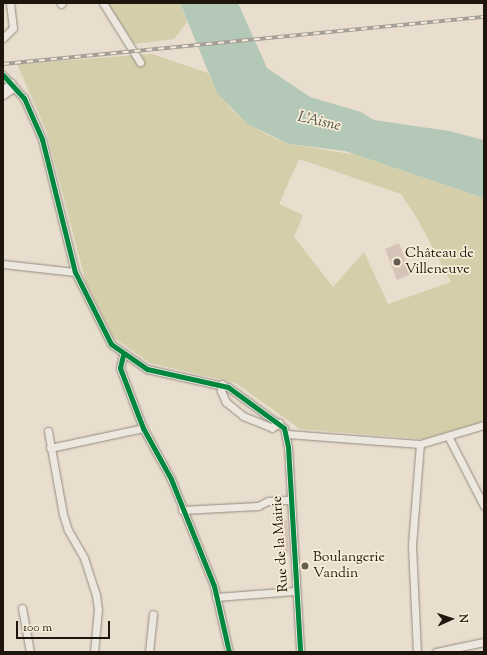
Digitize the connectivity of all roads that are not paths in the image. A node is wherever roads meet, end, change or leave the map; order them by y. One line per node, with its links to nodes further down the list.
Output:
1 (10, 3): 3 (street)
2 (103, 3): 4 (street)
3 (3, 38)
4 (140, 62)
5 (4, 76): 6 (street)
6 (13, 85): 7 (street); 8 (street); 10 (street)
7 (3, 90)
8 (3, 95)
9 (3, 264): 10 (street)
10 (75, 272): 11 (street)
11 (123, 355): 12 (street); 15 (street)
12 (222, 384): 13 (street); 13 (street)
13 (277, 425): 17 (street)
14 (484, 425): 18 (street)
15 (144, 428): 20 (street); 23 (street)
16 (48, 431): 20 (street)
17 (287, 434): 19 (street); 21 (street, Rue de la Mairie)
18 (448, 436): 19 (street); 22 (street)
19 (420, 444): 34 (street)
20 (50, 448): 30 (street)
21 (290, 500): 23 (street); 24 (street, Rue de la Mairie)
22 (484, 506)
23 (182, 510): 25 (street)
24 (295, 591): 25 (street); 33 (street, Rue de la Mairie)
25 (216, 597): 32 (street)
26 (22, 608): 29 (street)
27 (153, 614): 31 (street)
28 (484, 642): 35 (street)
29 (30, 652)
30 (94, 652)
31 (149, 652)
32 (229, 652)
33 (300, 652)
34 (417, 652)
35 (436, 652)

